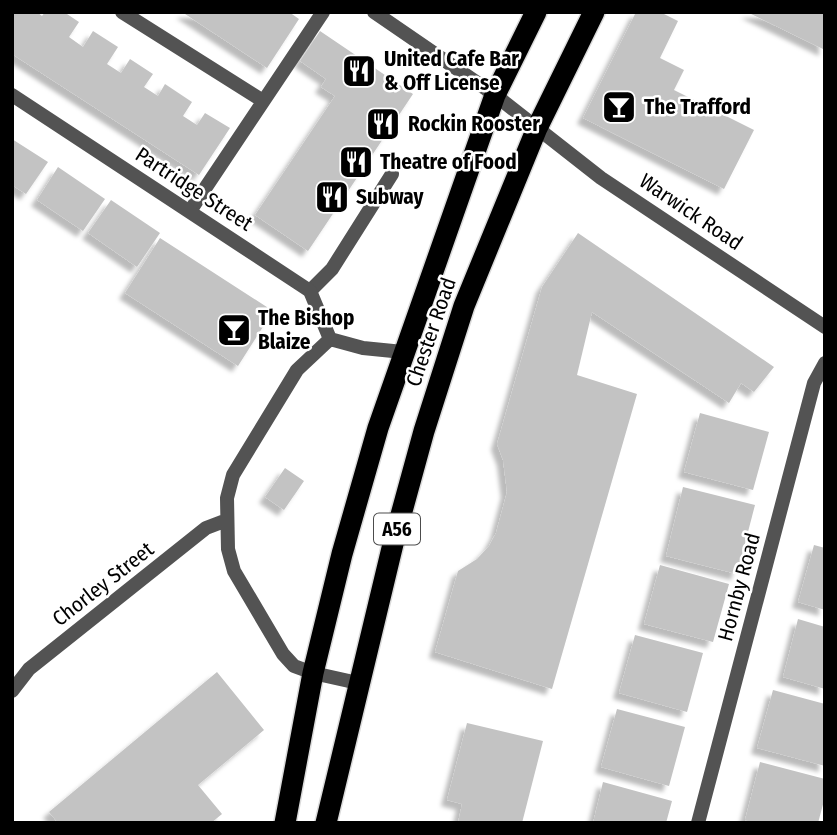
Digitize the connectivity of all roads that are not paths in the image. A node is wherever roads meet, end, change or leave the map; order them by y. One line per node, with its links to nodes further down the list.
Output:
1 (122, 12): 8 (street)
2 (323, 12): 8 (street)
3 (374, 12): 7 (street, Warwick Road)
4 (536, 12): 7 (highway, Chester Road / A56)
5 (594, 12): 9 (highway, Chester Road / A56)
6 (12, 95): 11 (street, Partridge Street)
7 (495, 95): 9 (street, Warwick Road); 15 (highway, Chester Road / A56)
8 (264, 101): 11 (street)
9 (537, 128): 13 (street, Warwick Road); 19 (highway, Chester Road / A56)
10 (392, 174): 12 (street)
11 (190, 211): 12 (street, Partridge Street)
12 (310, 291): 14 (street)
13 (825, 327)
14 (330, 339): 15 (street, Chester Road); 17 (street)
15 (403, 352): 18 (highway, Chester Road / A56)
16 (825, 363): 23 (street, Hornby Road)
17 (227, 520): 18 (street); 20 (street, Chorley Street)
18 (313, 673): 19 (street); 21 (highway, Chester Road / A56)
19 (358, 683): 22 (highway, Chester Road / A56)
20 (12, 691)
21 (285, 823)
22 (326, 823)
23 (698, 823)

